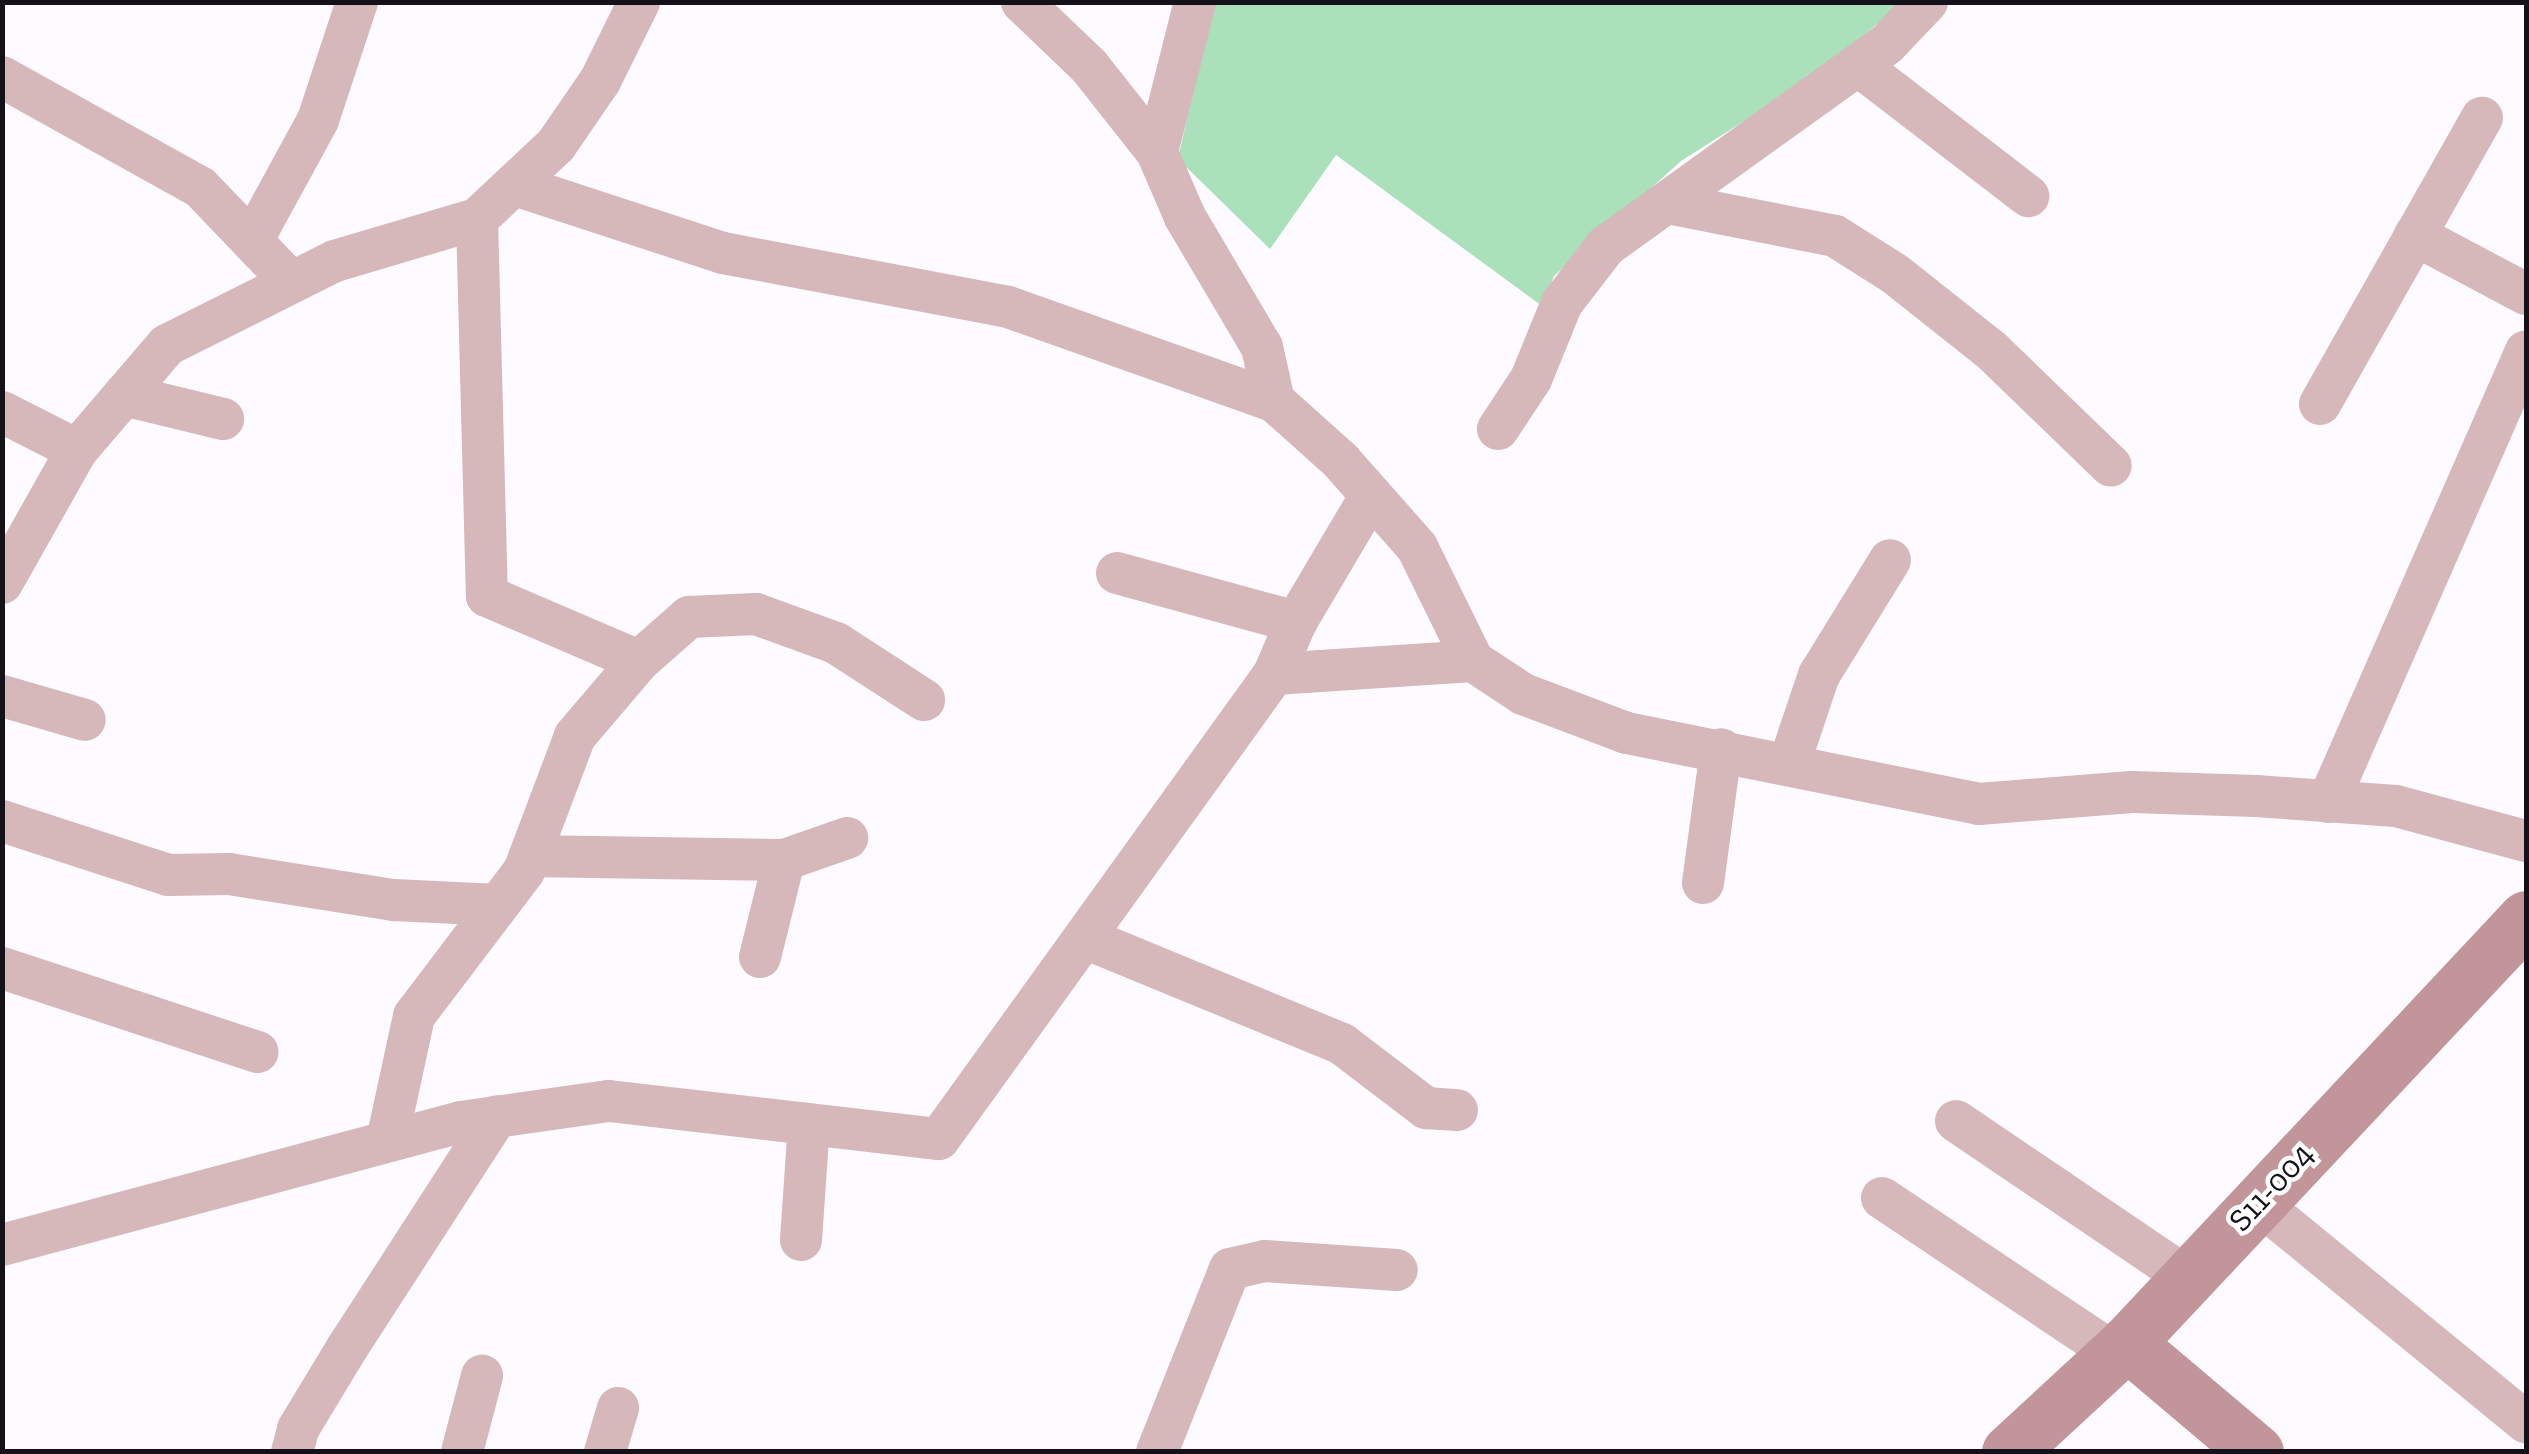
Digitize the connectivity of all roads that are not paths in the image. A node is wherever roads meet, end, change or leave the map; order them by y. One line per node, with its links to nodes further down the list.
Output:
1 (357, 2): 15 (street)
2 (639, 2): 10 (street)
3 (1022, 2): 9 (street)
4 (1195, 2): 9 (street)
5 (1927, 2): 6 (street)
6 (1858, 65): 11 (street); 12 (street)
7 (2, 77): 15 (street)
8 (2482, 118): 14 (street)
9 (1157, 152): 20 (street)
10 (518, 186): 13 (street); 20 (street)
11 (2028, 196)
12 (1666, 203): 24 (street); 26 (street)
13 (477, 219): 16 (street); 32 (street)
14 (2416, 236): 17 (street); 21 (street)
15 (252, 240): 16 (street)
16 (291, 282): 19 (street)
17 (2526, 294)
18 (2526, 352): 40 (street)
19 (124, 395): 23 (street); 25 (street)
20 (1274, 401): 27 (street)
21 (2320, 404)
22 (2, 412): 25 (street)
23 (224, 419)
24 (1498, 430)
25 (78, 450): 30 (street)
26 (2111, 466)
27 (1371, 495): 31 (street); 33 (street)
28 (1890, 560): 39 (street)
29 (1117, 573): 31 (street)
30 (2, 583)
31 (1296, 622): 34 (street)
32 (639, 661): 36 (street); 44 (street)
33 (1473, 662): 34 (street); 38 (street)
34 (1274, 674): 49 (street)
35 (2, 696): 37 (street)
36 (924, 700)
37 (84, 720)
38 (1721, 749): 39 (street); 46 (street)
39 (1789, 764): 40 (street)
40 (2328, 802): 43 (street)
41 (2, 821): 47 (street)
42 (847, 838): 45 (street)
43 (2526, 841)
44 (530, 856): 45 (street); 47 (street)
45 (784, 860): 50 (street)
46 (1703, 884)
47 (498, 905): 57 (street)
48 (2526, 918): 59 (street, S11-004)
49 (1084, 938): 53 (street); 56 (street)
50 (760, 957)
51 (2, 968): 52 (street)
52 (258, 1052)
53 (1457, 1110)
54 (497, 1116): 56 (street); 57 (street); 68 (street)
55 (1956, 1121): 63 (street)
56 (809, 1124): 60 (street)
57 (387, 1141): 61 (street)
58 (1882, 1198): 64 (street)
59 (2256, 1202): 63 (street, S11-004); 67 (street)
60 (800, 1240)
61 (2, 1245)
62 (1397, 1270): 71 (street)
63 (2186, 1277): 64 (street, S11-004)
64 (2121, 1348): 72 (street, S11-004); 73 (street)
65 (482, 1376): 69 (street)
66 (618, 1408): 70 (street)
67 (2526, 1422)
68 (292, 1452)
69 (462, 1452)
70 (605, 1452)
71 (1157, 1452)
72 (2010, 1452)
73 (2256, 1452)

